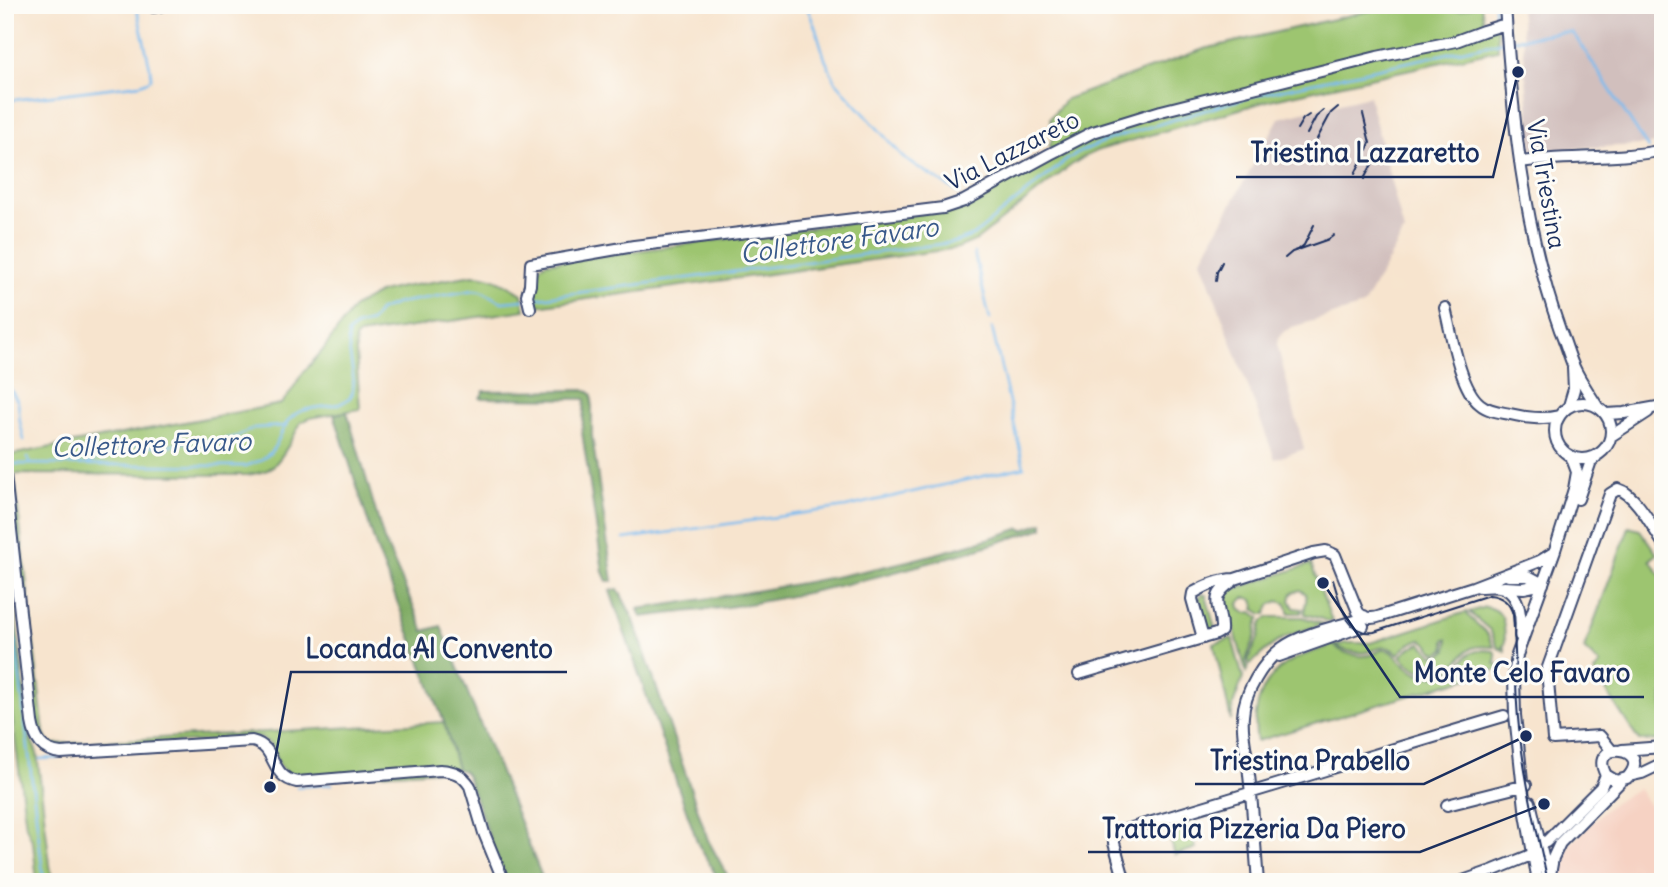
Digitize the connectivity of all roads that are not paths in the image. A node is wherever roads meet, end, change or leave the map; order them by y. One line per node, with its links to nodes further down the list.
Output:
1 (148, 5): 2 (street)
2 (164, 5)
3 (1505, 5): 4 (street, Via Triestina)
4 (1506, 26): 6 (street, Via Triestina); 8 (street, Via Lazzareto)
5 (1659, 151): 6 (street)
6 (1520, 162): 9 (street, Via Triestina)
7 (1445, 307): 14 (street)
8 (530, 309)
9 (1573, 365): 10 (street, Via Triestina); 12 (street, Via Triestina)
10 (1569, 406): 12 (street); 13 (street)
11 (1658, 407): 12 (street); 15 (street)
12 (1602, 410): 15 (street)
13 (1559, 416): 14 (street); 16 (street)
14 (1523, 417): 16 (street)
15 (1611, 436): 18 (street)
16 (1555, 437): 17 (street)
17 (1571, 456): 18 (street); 21 (street)
18 (1597, 456): 21 (street)
19 (5, 475): 42 (street)
20 (1663, 543): 33 (street)
21 (1555, 549): 23 (street); 24 (street)
22 (1235, 579): 25 (street); 26 (street); 27 (street)
23 (1495, 583): 24 (street); 27 (street); 29 (street)
24 (1543, 584): 29 (street)
25 (1204, 589): 26 (street); 28 (street)
26 (1216, 606): 28 (street)
27 (1368, 617): 38 (street)
28 (1203, 638): 30 (street)
29 (1517, 655): 37 (street)
30 (1080, 674)
31 (1504, 716): 38 (street)
32 (1663, 747): 33 (street)
33 (1617, 751): 35 (street); 36 (street)
34 (1663, 763): 36 (street)
35 (1606, 775): 36 (street); 41 (street)
36 (1625, 778): 40 (street)
37 (1524, 785): 39 (street); 41 (street); 41 (street)
38 (1251, 793): 43 (street); 44 (street)
39 (1447, 805)
40 (1560, 843): 41 (street); 47 (street)
41 (1540, 847): 45 (street); 46 (street); 47 (street)
42 (505, 882)
43 (1125, 882)
44 (1258, 882)
45 (1460, 882)
46 (1538, 882)
47 (1549, 882)

